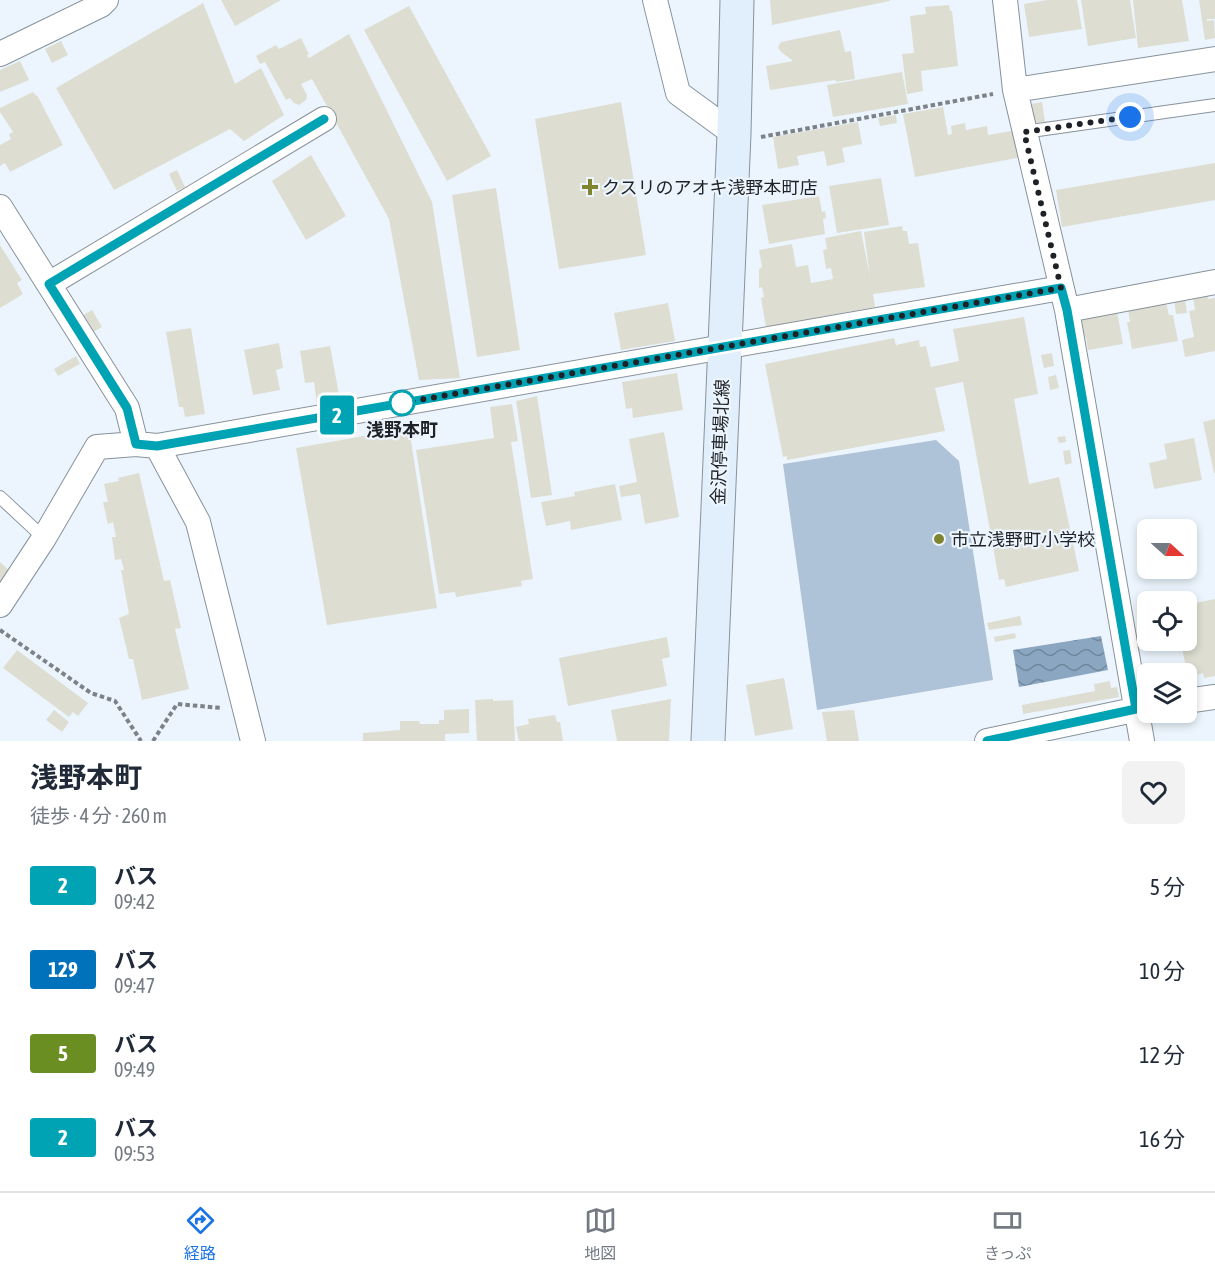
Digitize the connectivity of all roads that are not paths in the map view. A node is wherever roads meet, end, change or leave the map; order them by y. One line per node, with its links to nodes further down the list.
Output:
1 (106, 0): 5 (street)
2 (655, 0): 11 (street)
3 (737, 0): 11 (main road, 金沢停車場北線)
4 (1005, 0): 7 (street)
5 (0, 54)
6 (1215, 59): 7 (street)
7 (1015, 90): 10 (street)
8 (1215, 105): 10 (lane)
9 (324, 119): 14 (street)
10 (1024, 132): 15 (street)
11 (734, 134): 16 (main road, 金沢停車場北線)
12 (0, 207): 14 (street)
13 (1215, 282): 15 (street)
14 (49, 284): 17 (street)
15 (1064, 299): 16 (street); 21 (street)
16 (724, 346): 17 (street); 27 (main road, 金沢停車場北線)
17 (146, 445): 19 (street); 26 (street)
18 (0, 496): 19 (lane)
19 (44, 538): 20 (street)
20 (0, 605)
21 (1137, 682)
22 (1215, 697): 23 (street)
23 (1197, 699)
24 (1137, 709): 28 (street)
25 (1142, 723): 29 (street)
26 (252, 741)
27 (708, 741)
28 (987, 741)
29 (1142, 741)

